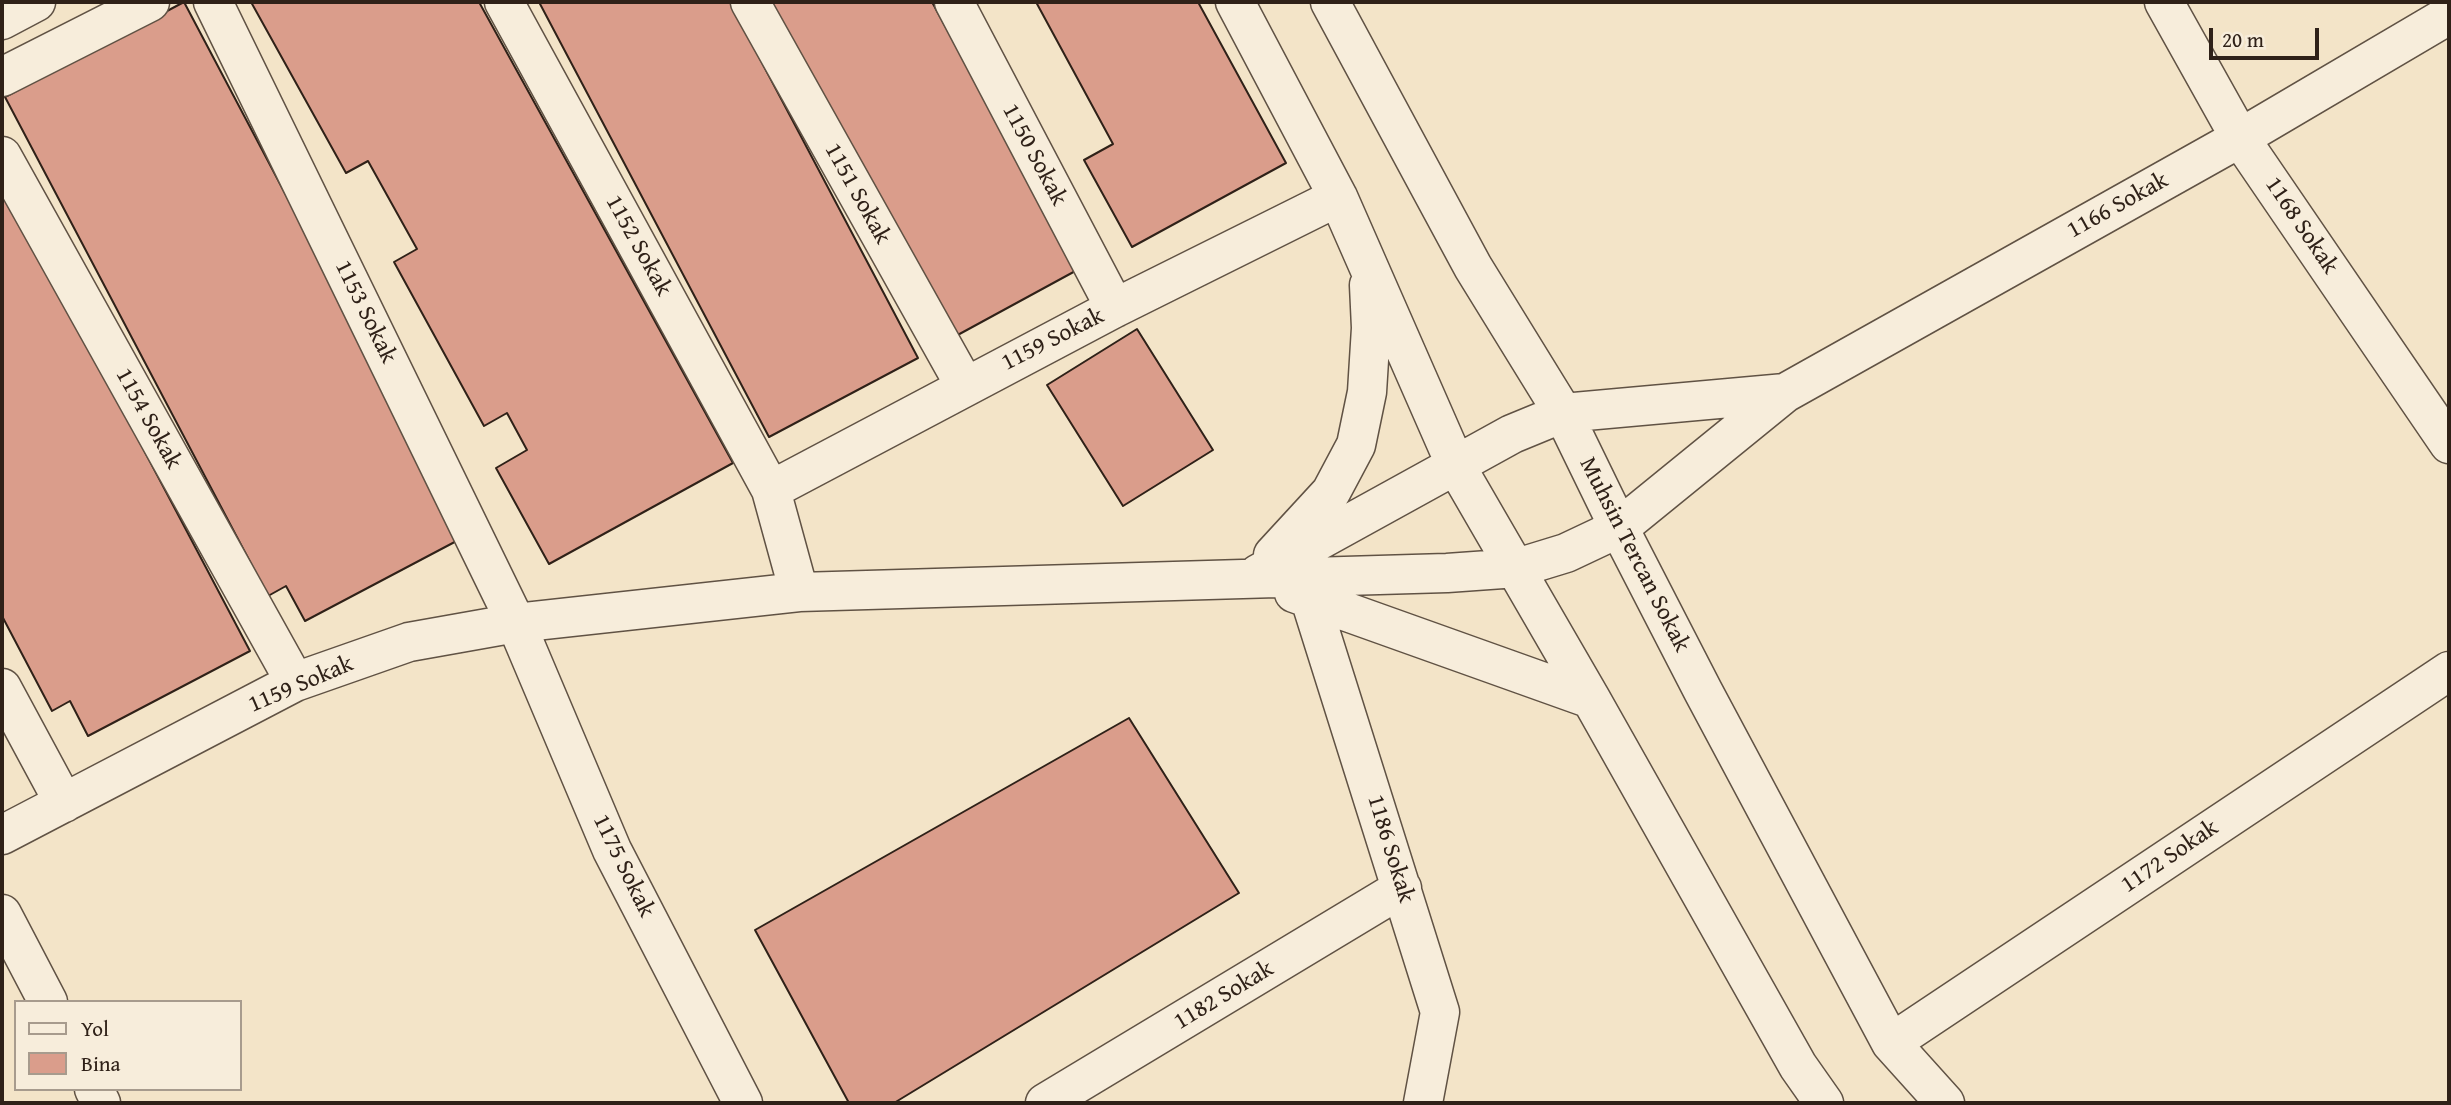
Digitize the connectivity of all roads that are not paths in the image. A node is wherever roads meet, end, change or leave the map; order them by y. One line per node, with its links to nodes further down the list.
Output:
1 (36, 2): 11 (street)
2 (150, 2): 12 (street)
3 (214, 2): 29 (street, 1153 Sokak)
4 (504, 2): 23 (street, 1152 Sokak)
5 (750, 2): 18 (street, 1151 Sokak)
6 (954, 2): 17 (street, 1150 Sokak)
7 (1235, 2): 15 (street)
8 (1330, 2): 20 (street, Muhsin Tercan Sokak)
9 (2164, 2): 13 (street, 1168 Sokak)
10 (2449, 15): 13 (street, 1166 Sokak)
11 (2, 20)
12 (2, 77)
13 (2240, 138): 19 (street, 1166 Sokak); 21 (street, 1168 Sokak)
14 (2, 156): 31 (street, 1154 Sokak)
15 (1338, 197): 16 (street); 17 (street, 1159 Sokak)
16 (1368, 267): 22 (street); 26 (street)
17 (1115, 308): 18 (street, 1159 Sokak)
18 (965, 386): 23 (street, 1159 Sokak)
19 (1785, 393): 20 (street, 1166 Sokak); 24 (street, 1166 Sokak)
20 (1563, 413): 22 (street, 1166 Sokak); 24 (street, Muhsin Tercan Sokak)
21 (2449, 444)
22 (1456, 466): 25 (street); 26 (street, 1166 Sokak)
23 (771, 490): 27 (street, 1152 Sokak)
24 (1619, 528): 25 (street, 1166 Sokak); 39 (street, Muhsin Tercan Sokak)
25 (1517, 568): 26 (street, 1166 Sokak); 33 (street)
26 (1253, 577): 27 (street, 1159 Sokak); 28 (street)
27 (799, 592): 29 (street, 1159 Sokak)
28 (1310, 599): 33 (street); 36 (street, 1186 Sokak)
29 (516, 623): 31 (street, 1159 Sokak); 40 (street, 1175 Sokak)
30 (2449, 671): 39 (street, 1172 Sokak)
31 (295, 682): 34 (street, 1159 Sokak)
32 (2, 688): 34 (street)
33 (1591, 699): 43 (street)
34 (64, 803): 35 (street, 1159 Sokak)
35 (2, 835)
36 (1402, 888): 41 (street, 1182 Sokak); 42 (street, 1186 Sokak)
37 (2, 914): 38 (street)
38 (47, 1000)
39 (1892, 1043): 44 (street, Muhsin Tercan Sokak)
40 (743, 1103)
41 (1045, 1103)
42 (1423, 1103)
43 (1824, 1103)
44 (1945, 1103)

